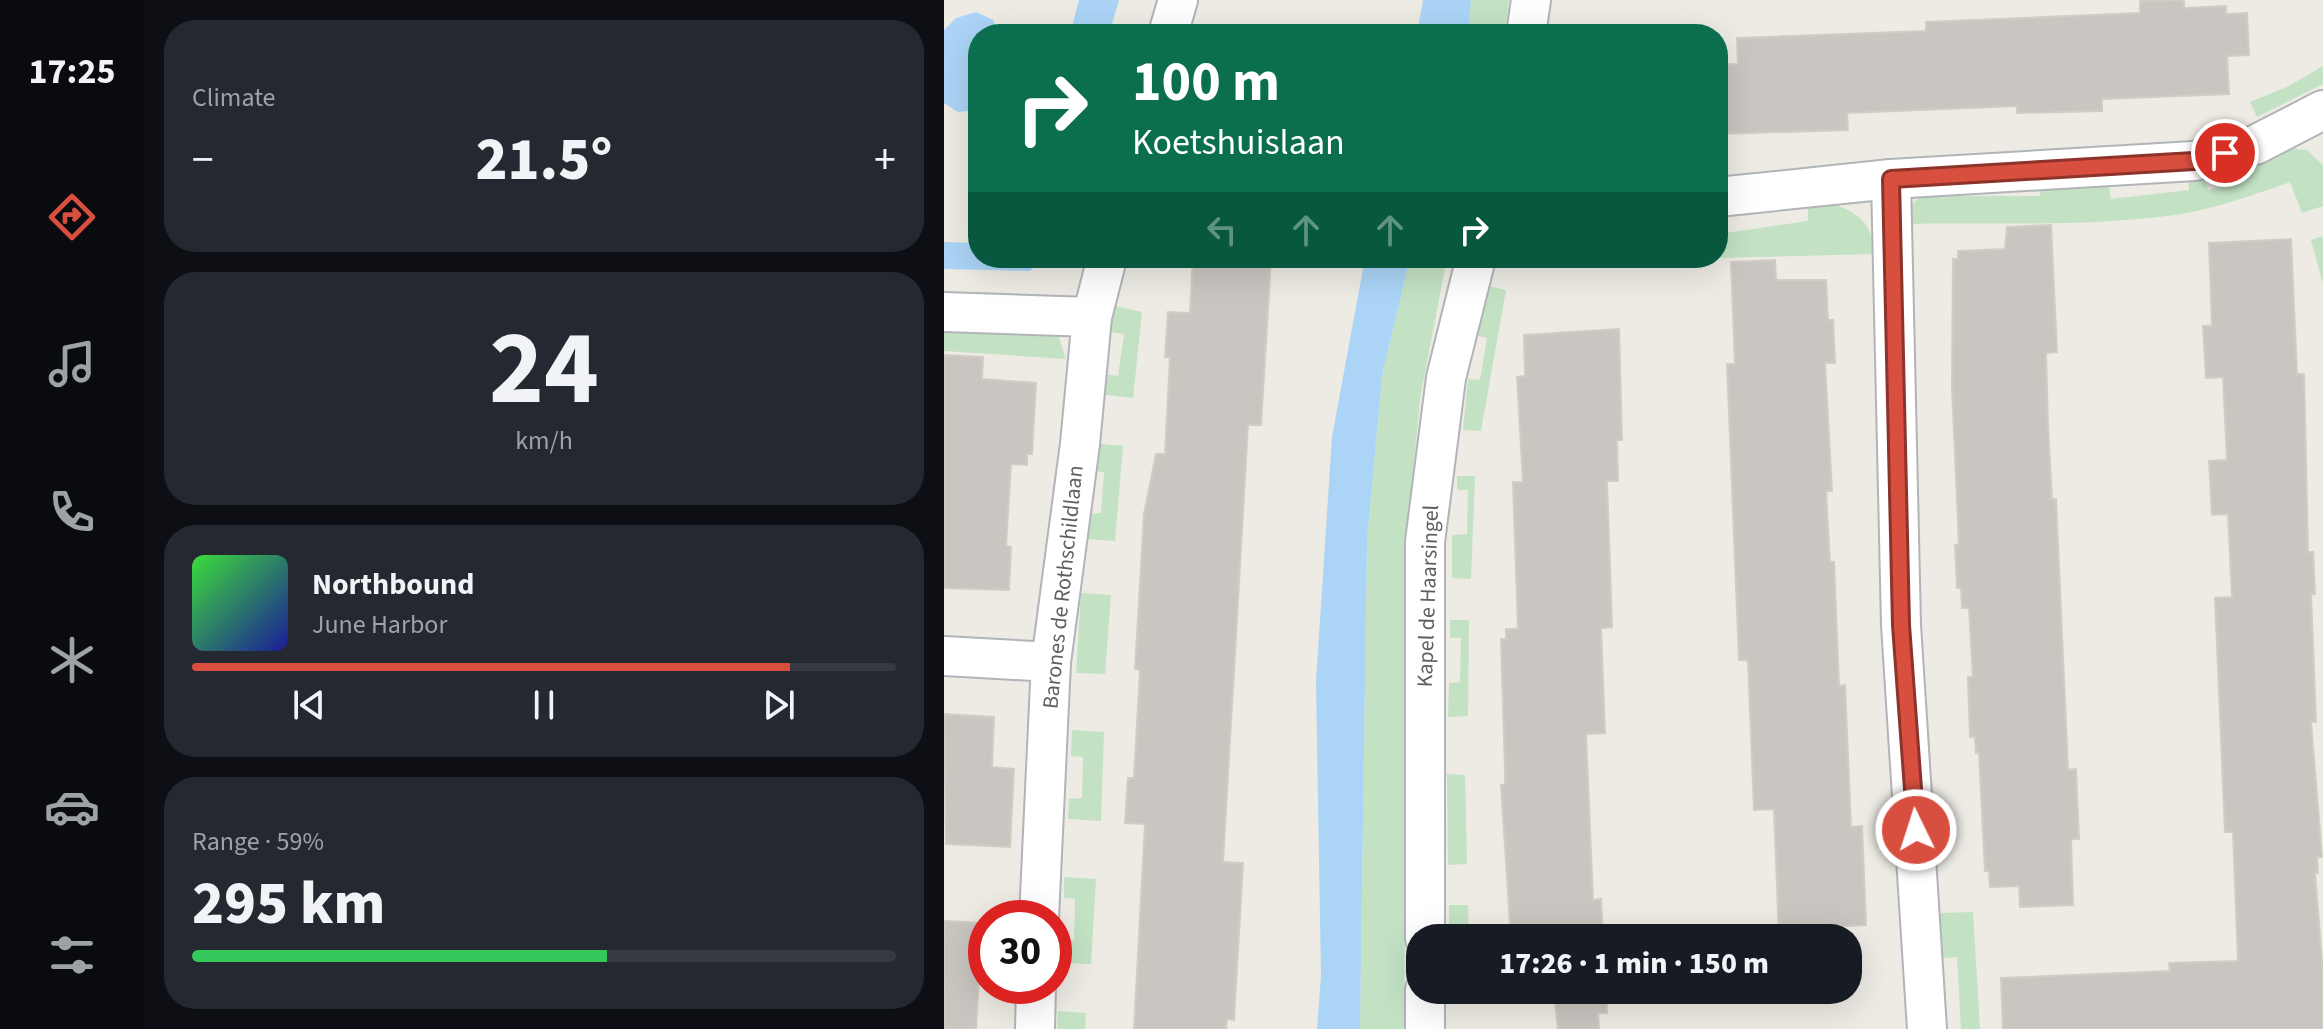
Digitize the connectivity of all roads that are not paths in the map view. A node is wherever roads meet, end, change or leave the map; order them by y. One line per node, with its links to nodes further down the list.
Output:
1 (1178, 0): 3 (street)
2 (1531, 0): 4 (street)
3 (1171, 24)
4 (1527, 24)
5 (2321, 116): 6 (street)
6 (1891, 179): 7 (street); 20 (street)
7 (1728, 196)
8 (1104, 268): 11 (street, Barones de Rothschildlaan)
9 (1474, 268): 15 (street, Kapel de Haarsingel)
10 (944, 312): 11 (street)
11 (1092, 317): 13 (street, Barones de Rothschildlaan)
12 (944, 656): 13 (street)
13 (1051, 662): 14 (street, Barones de Rothschildlaan)
14 (1040, 900)
15 (1425, 924)
16 (1036, 1004): 18 (street)
17 (1425, 1004): 19 (street)
18 (1035, 1029)
19 (1425, 1029)
20 (1927, 1029)

